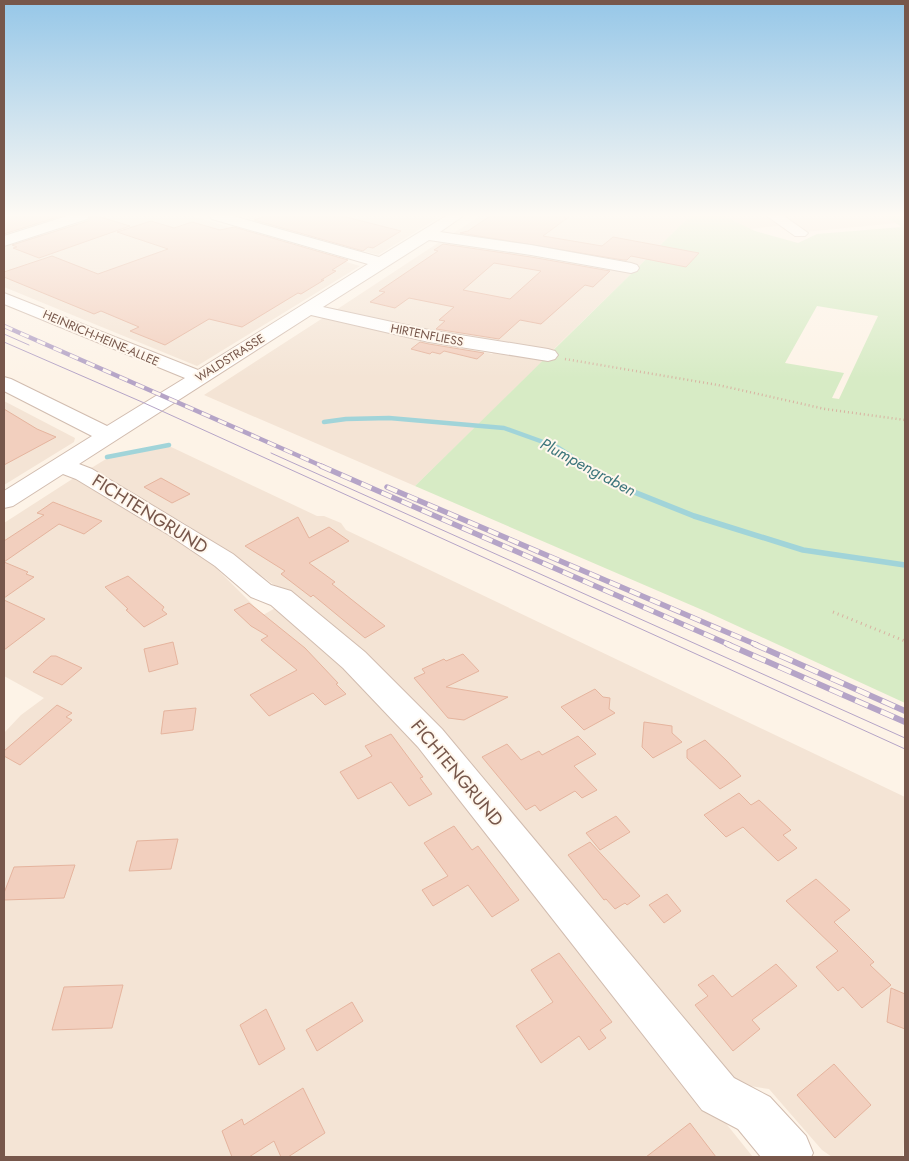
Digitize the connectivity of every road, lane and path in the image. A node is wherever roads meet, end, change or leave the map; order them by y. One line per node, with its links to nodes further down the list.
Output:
1 (369, 270): 3 (street, WALDSTRASSE)
2 (4, 298): 5 (street, HEINRICH-HEINE-ALLEE)
3 (307, 309): 4 (street, HIRTENFLIESS); 5 (street, WALDSTRASSE)
4 (548, 355): 7 (path)
5 (199, 377): 8 (street, WALDSTRASSE)
6 (4, 384): 8 (street)
7 (905, 420)
8 (108, 435): 9 (street, WALDSTRASSE)
9 (60, 465): 10 (street, WALDSTRASSE); 13 (street, FICHTENGRUND)
10 (4, 502)
11 (832, 612): 12 (path)
12 (905, 642)
13 (789, 1153)

